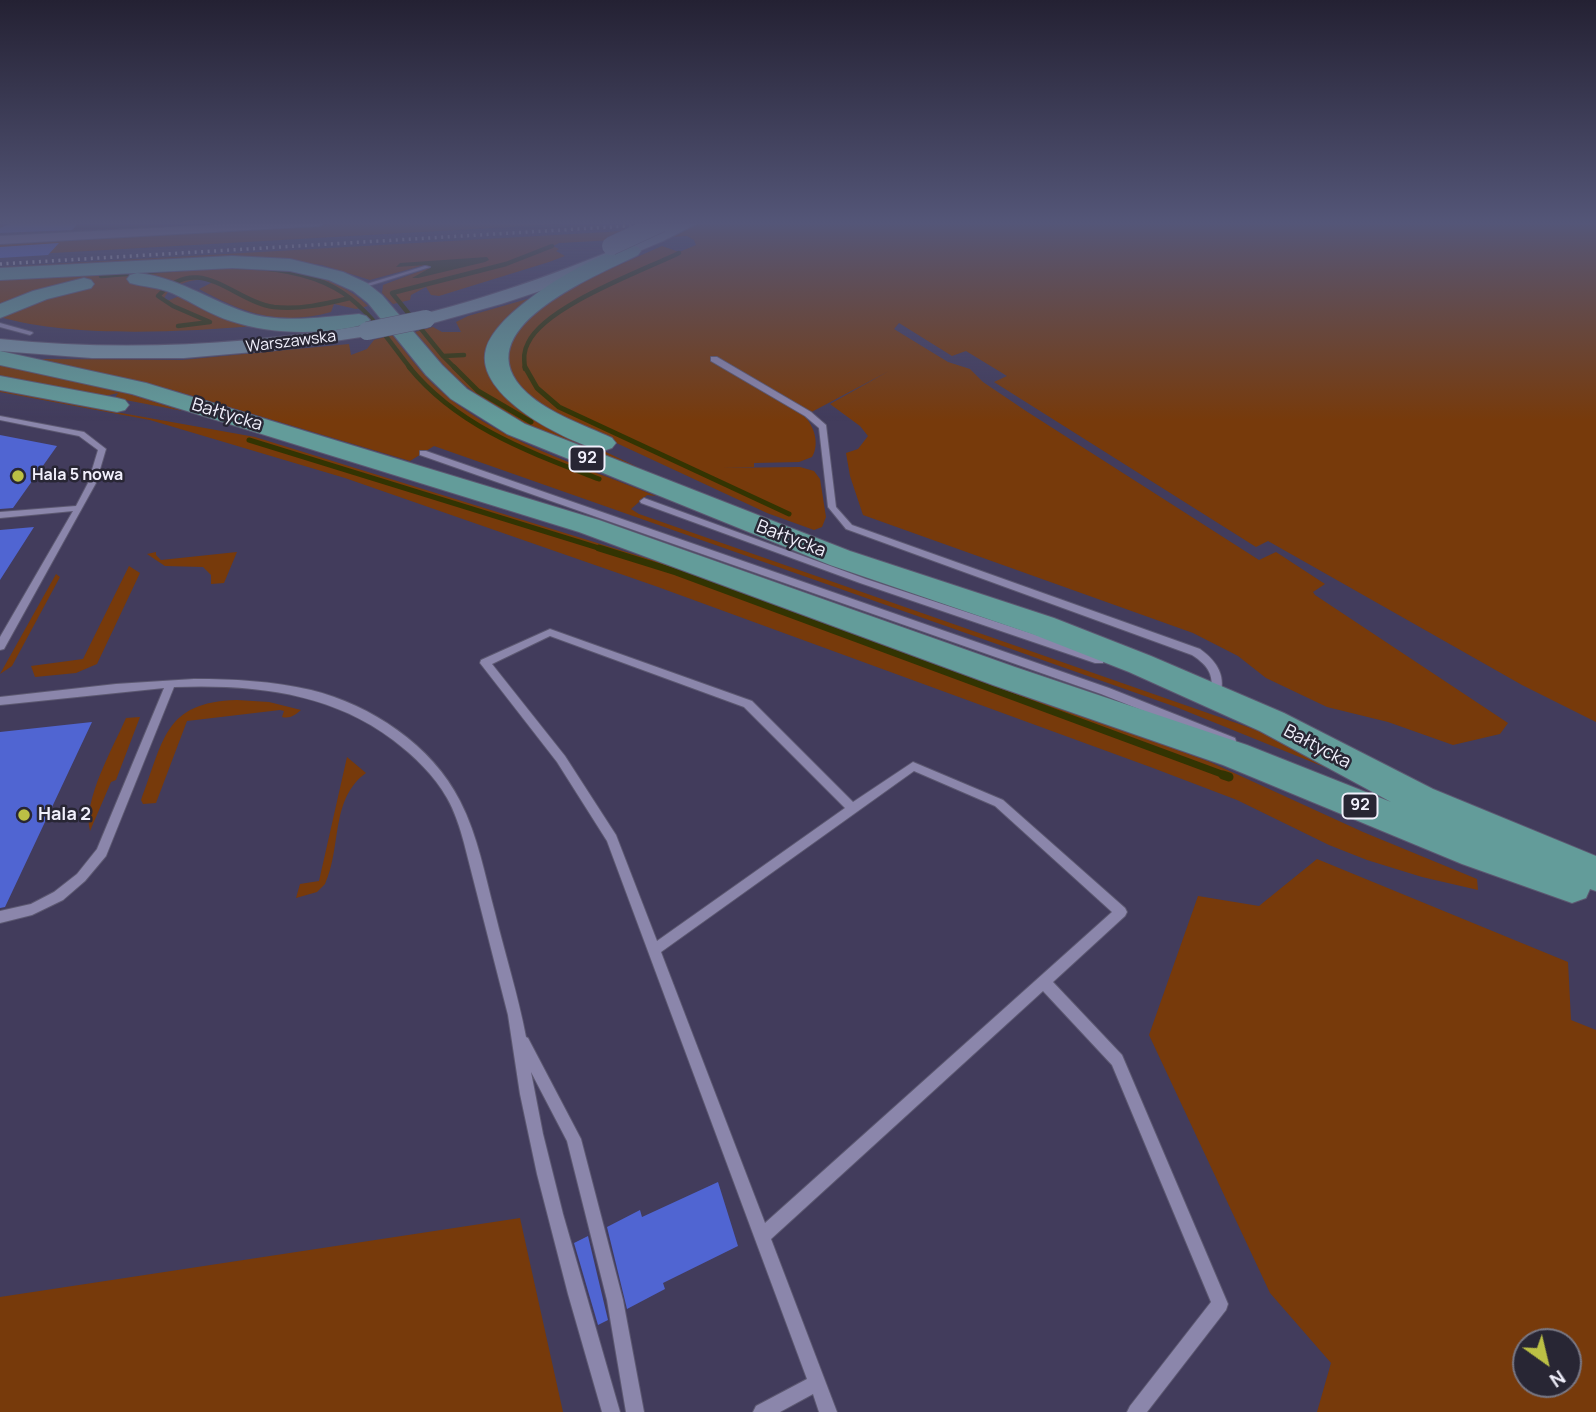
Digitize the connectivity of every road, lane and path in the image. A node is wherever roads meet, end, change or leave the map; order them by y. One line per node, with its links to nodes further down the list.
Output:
1 (64, 289): 6 (main road)
2 (184, 289): 7 (main road)
3 (362, 289): 20 (main road, Bałtycka / 92)
4 (533, 289): 7 (main road, Warszawska, bridge)
5 (558, 289): 20 (main road)
6 (0, 312)
7 (363, 326): 8 (main road, Warszawska); 9 (main road, Warszawska)
8 (0, 327)
9 (0, 345)
10 (0, 358): 14 (main road, Bałtycka / 92)
11 (714, 359): 24 (lane)
12 (0, 383): 14 (main road)
13 (0, 418): 18 (lane)
14 (302, 438): 16 (main road, Bałtycka / 92)
15 (423, 453): 21 (lane)
16 (465, 487): 21 (lane); 27 (main road, Bałtycka / 92)
17 (644, 501): 24 (lane)
18 (79, 508): 19 (lane); 22 (lane)
19 (0, 515)
20 (792, 539): 24 (main road, Bałtycka / 92)
21 (724, 556): 27 (lane)
22 (0, 646)
23 (170, 685): 25 (lane); 30 (lane); 33 (lane)
24 (1225, 700): 28 (main road, Bałtycka / 92)
25 (0, 701)
26 (853, 809): 31 (lane); 31 (lane); 32 (lane)
27 (1398, 821): 29 (main road, Bałtycka / 92)
28 (1596, 874)
29 (1596, 895)
30 (0, 917)
31 (654, 950): 34 (lane)
32 (1044, 982): 34 (lane); 40 (lane)
33 (518, 1034): 36 (lane); 37 (lane)
34 (761, 1237): 35 (lane)
35 (816, 1383): 38 (lane); 39 (lane)
36 (611, 1412)
37 (635, 1412)
38 (762, 1412)
39 (828, 1412)
40 (1136, 1412)

